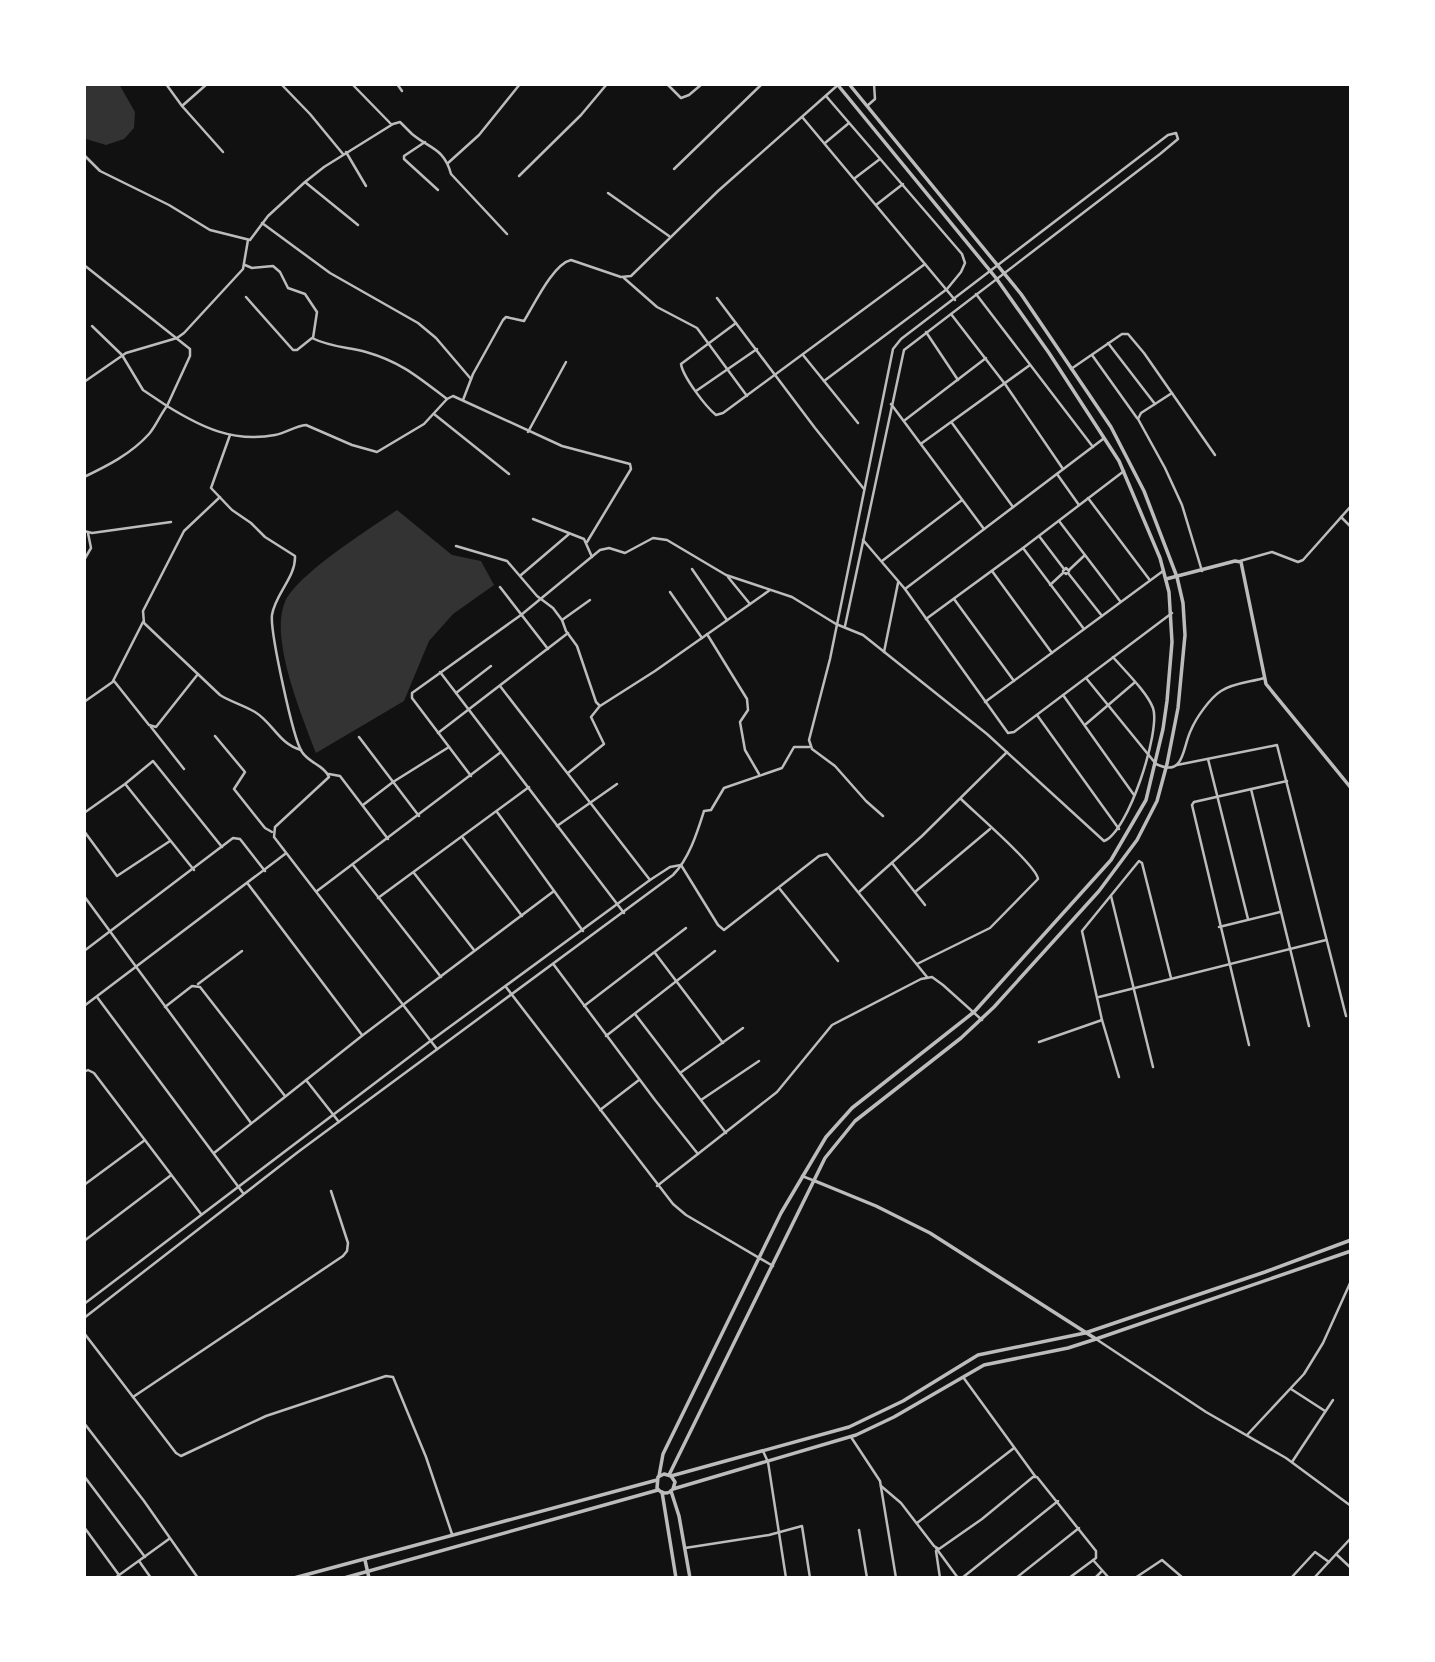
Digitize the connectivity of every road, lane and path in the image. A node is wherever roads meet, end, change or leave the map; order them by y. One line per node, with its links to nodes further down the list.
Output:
1 (166, 84): 18 (street)
2 (207, 84): 18 (street)
3 (281, 84): 26 (street)
4 (352, 84): 22 (street)
5 (397, 84): 16 (street)
6 (520, 84): 29 (street)
7 (607, 84): 31 (street)
8 (667, 84): 9 (street)
9 (702, 84)
10 (752, 84): 15 (street)
11 (762, 84): 15 (street)
12 (838, 84): 17 (street); 48 (street)
13 (849, 84): 19 (street)
14 (874, 84): 19 (street)
15 (756, 89): 30 (street)
16 (402, 91)
17 (827, 96): 20 (street); 21 (street)
18 (182, 106): 25 (street)
19 (867, 106): 47 (street)
20 (803, 118): 24 (street); 42 (street)
21 (850, 122): 24 (street); 28 (street)
22 (391, 125): 23 (street); 26 (street)
23 (425, 142): 29 (street); 36 (street)
24 (825, 144): 32 (street)
25 (223, 152)
26 (345, 153): 33 (street); 35 (street)
27 (84, 155): 43 (street)
28 (881, 158): 32 (street); 34 (street)
29 (448, 163): 41 (street)
30 (674, 169)
31 (519, 176)
32 (855, 178): 38 (street)
33 (305, 182): 39 (street); 40 (street)
34 (903, 184): 38 (street); 52 (street)
35 (366, 186)
36 (438, 190)
37 (608, 193): 42 (street)
38 (876, 205): 44 (street)
39 (262, 223): 43 (street); 75 (street)
40 (358, 225)
41 (507, 234)
42 (670, 236): 50 (street)
43 (248, 240): 46 (street)
44 (925, 264): 52 (street); 67 (street)
45 (84, 265): 61 (street)
46 (245, 265): 61 (street); 62 (street)
47 (999, 265): 48 (street); 49 (street); 49 (street)
48 (991, 272): 51 (street); 56 (street)
49 (1003, 272): 51 (street); 72 (street)
50 (624, 278): 63 (street); 75 (street)
51 (996, 278): 53 (street); 95 (street)
52 (947, 289): 56 (street); 77 (street)
53 (976, 294): 57 (street); 71 (street)
54 (246, 297): 62 (street)
55 (717, 298): 58 (street)
56 (955, 300): 104 (street)
57 (951, 314): 60 (street); 69 (street)
58 (736, 323): 63 (street); 65 (street)
59 (92, 326): 66 (street)
60 (926, 332): 76 (street); 85 (street)
61 (177, 338): 66 (street); 87 (street)
62 (313, 338): 83 (street)
63 (709, 343): 73 (street); 80 (street)
64 (1108, 343): 68 (street); 81 (street); 86 (street)
65 (757, 349): 73 (street); 74 (street)
66 (122, 355): 78 (street); 87 (street)
67 (803, 355): 74 (street); 77 (street)
68 (1092, 355): 72 (street); 89 (street)
69 (986, 358): 76 (street); 79 (street)
70 (566, 362): 93 (street)
71 (1030, 365): 79 (street); 97 (street)
72 (1071, 369): 136 (street)
73 (727, 370): 80 (street); 82 (street)
74 (777, 375): 82 (street); 104 (street)
75 (471, 379): 84 (street)
76 (958, 380): 90 (street)
77 (824, 381): 91 (street)
78 (84, 382)
79 (1005, 384): 92 (street); 99 (street)
80 (696, 391): 82 (street)
81 (1172, 393): 86 (street); 98 (street)
82 (747, 396)
83 (447, 399): 84 (street); 88 (street)
84 (463, 400): 93 (street)
85 (891, 404): 90 (street); 120 (street)
86 (1155, 404): 89 (street)
87 (167, 406): 94 (street); 103 (street)
88 (434, 414): 94 (street); 101 (street)
89 (1138, 419): 130 (street)
90 (904, 421): 96 (street)
91 (858, 423)
92 (952, 423): 96 (street); 110 (street)
93 (528, 432): 121 (street)
94 (230, 435): 105 (street)
95 (1105, 437): 97 (street); 100 (street)
96 (921, 443): 107 (street)
97 (1093, 447): 99 (street)
98 (1214, 455)
99 (1063, 468): 102 (street)
100 (1124, 471): 106 (street); 133 (street)
101 (509, 474)
102 (1057, 474): 108 (street); 110 (street)
103 (84, 477)
104 (864, 489): 157 (street)
105 (220, 497): 156 (street); 191 (street)
106 (1088, 498): 108 (street); 138 (street)
107 (962, 500): 116 (street); 127 (street)
108 (1079, 505): 113 (street)
109 (1351, 506): 111 (street)
110 (1013, 507): 116 (street)
111 (1341, 517): 115 (street); 128 (street)
112 (533, 519): 118 (street)
113 (1059, 521): 119 (street); 124 (street)
114 (171, 522): 117 (street)
115 (1351, 527)
116 (984, 529): 142 (street)
117 (86, 532): 126 (street)
118 (570, 534): 121 (street); 135 (street)
119 (1039, 536): 123 (street); 132 (street)
120 (863, 540): 127 (street); 158 (street)
121 (587, 542): 125 (street)
122 (456, 546): 135 (street)
123 (1023, 548): 131 (street); 140 (street)
124 (1085, 555): 132 (street); 148 (street)
125 (592, 557): 134 (street); 145 (street)
126 (84, 559)
127 (882, 561): 139 (street)
128 (1240, 561): 130 (street); 171 (street)
129 (692, 569): 155 (street)
130 (1202, 570): 136 (street)
131 (992, 571): 146 (street); 165 (street)
132 (1066, 571): 140 (street); 152 (street)
133 (1163, 571): 137 (street); 138 (street)
134 (726, 575): 143 (street); 149 (street)
135 (521, 576): 145 (street)
136 (1178, 577): 137 (street); 199 (street)
137 (1166, 579): 150 (street)
138 (1150, 580): 148 (street)
139 (898, 581): 142 (street); 164 (street)
140 (1050, 585): 159 (street)
141 (500, 587): 151 (street)
142 (905, 589): 153 (street)
143 (770, 590): 149 (street); 157 (street)
144 (670, 592): 162 (street)
145 (541, 599): 151 (street); 154 (street)
146 (954, 599): 153 (street); 173 (street)
147 (590, 600): 154 (street)
148 (1120, 601): 152 (street)
149 (750, 604): 155 (street)
150 (1172, 613): 166 (street); 196 (street)
151 (521, 615): 163 (street); 168 (street)
152 (1102, 615): 159 (street)
153 (926, 619): 179 (street)
154 (562, 620): 160 (street)
155 (726, 620): 161 (street)
156 (143, 622): 169 (street); 172 (street)
157 (835, 624): 158 (street); 190 (street)
158 (845, 626): 164 (street)
159 (1084, 629): 165 (street)
160 (568, 633): 163 (street); 181 (street)
161 (707, 634): 162 (street); 202 (street)
162 (702, 638): 181 (street)
163 (548, 649): 175 (street)
164 (884, 652): 193 (street)
165 (1052, 653): 173 (street)
166 (1113, 657): 170 (street); 174 (street)
167 (491, 666): 176 (street)
168 (440, 672): 176 (street); 186 (street)
169 (199, 673): 185 (street); 191 (street)
170 (1086, 678): 177 (street); 180 (street)
171 (1264, 678): 197 (street); 209 (street)
172 (113, 681): 178 (street); 185 (street)
173 (1014, 681): 179 (street)
174 (1134, 683): 180 (street); 194 (street)
175 (500, 686): 182 (street); 200 (street)
176 (456, 693): 182 (street)
177 (1063, 695): 183 (street); 184 (street)
178 (84, 702)
179 (985, 702): 183 (street)
180 (1108, 705): 184 (street); 194 (street)
181 (600, 706): 200 (street)
182 (469, 710): 186 (street); 192 (street)
183 (1037, 715): 222 (street)
184 (1085, 724): 211 (street)
185 (151, 727): 198 (street)
186 (438, 733): 189 (street)
187 (215, 736): 224 (street)
188 (359, 737): 205 (street)
189 (449, 747): 203 (street); 205 (street)
190 (811, 747): 202 (street); 219 (street)
191 (301, 750): 201 (street)
192 (501, 752): 203 (street); 208 (street)
193 (1007, 752): 213 (street); 222 (street)
194 (1147, 753): 196 (street); 211 (street)
195 (1208, 759): 197 (street); 204 (street); 212 (street)
196 (1156, 764): 199 (street); 282 (street)
197 (1177, 765): 199 (street)
198 (184, 769)
199 (1166, 769): 285 (street)
200 (568, 773): 214 (street)
201 (329, 774): 215 (street); 224 (street)
202 (760, 775): 232 (street)
203 (471, 776): 218 (street)
204 (1287, 781): 210 (street); 256 (street)
205 (393, 782): 215 (street); 218 (street)
206 (125, 784): 217 (street); 227 (street); 228 (street)
207 (617, 784): 214 (street)
208 (529, 788): 216 (street); 220 (street)
209 (1351, 788)
210 (1251, 789): 212 (street); 248 (street)
211 (1135, 796): 222 (street)
212 (1218, 797): 251 (street); 252 (street)
213 (961, 799): 221 (street); 230 (street)
214 (589, 803): 220 (street); 236 (street)
215 (363, 805): 226 (street)
216 (497, 812): 225 (street); 240 (street)
217 (84, 813)
218 (419, 816): 226 (street)
219 (883, 816)
220 (557, 826): 246 (street)
221 (991, 828): 242 (street); 264 (street)
222 (1119, 829)
223 (84, 831): 227 (street)
224 (273, 832): 229 (street)
225 (463, 838): 235 (street); 250 (street)
226 (388, 839): 231 (street)
227 (170, 841): 233 (street)
228 (222, 847): 233 (street); 234 (street)
229 (286, 853): 234 (street); 239 (street)
230 (892, 863): 241 (street); 242 (street)
231 (353, 865): 239 (street); 245 (street)
232 (681, 865): 236 (street); 238 (street); 249 (street)
233 (194, 870): 255 (street)
234 (265, 871): 237 (street)
235 (414, 873): 245 (street); 260 (street)
236 (650, 880): 246 (street)
237 (248, 884): 267 (street); 289 (street)
238 (779, 888): 241 (street); 263 (street)
239 (317, 891): 278 (street)
240 (554, 891): 250 (street); 254 (street)
241 (859, 892): 264 (street)
242 (915, 892): 247 (street)
243 (84, 896): 255 (street)
244 (1111, 896): 270 (street); 274 (street); 277 (street)
245 (378, 898): 268 (street)
246 (618, 905): 249 (street); 254 (street)
247 (925, 905)
248 (1280, 912): 251 (street); 257 (street)
249 (624, 913): 266 (street)
250 (522, 916): 260 (street)
251 (1248, 919): 252 (street)
252 (1219, 927): 265 (street)
253 (686, 928): 262 (street)
254 (583, 931): 273 (street)
255 (110, 932): 258 (street); 267 (street)
256 (1326, 940): 257 (street); 284 (street)
257 (1290, 950): 265 (street); 287 (street)
258 (84, 951)
259 (242, 951): 272 (street)
260 (475, 951): 268 (street)
261 (715, 951): 271 (street)
262 (654, 953): 271 (street); 280 (street)
263 (838, 961)
264 (917, 964): 269 (street)
265 (1228, 964): 270 (street); 294 (street)
266 (554, 965): 275 (street); 280 (street)
267 (136, 967): 276 (street); 281 (street)
268 (441, 977): 278 (street)
269 (927, 977): 282 (street); 309 (street)
270 (1171, 978): 274 (street)
271 (677, 982): 283 (street); 292 (street)
272 (195, 985): 281 (street); 303 (street)
273 (506, 987): 275 (street); 291 (street)
274 (1135, 987): 277 (street); 297 (street)
275 (511, 994): 295 (street); 305 (street)
276 (97, 997): 279 (street); 311 (street)
277 (1098, 997): 286 (street)
278 (404, 1004): 289 (street); 291 (street)
279 (84, 1006)
280 (584, 1006): 290 (street)
281 (165, 1007): 308 (street)
282 (974, 1012): 285 (street); 314 (street)
283 (635, 1014): 290 (street); 299 (street)
284 (1346, 1016)
285 (982, 1020): 315 (street)
286 (1102, 1020): 293 (street); 300 (street)
287 (1309, 1026)
288 (743, 1028): 292 (street)
289 (363, 1035): 301 (street)
290 (606, 1036): 302 (street)
291 (431, 1040): 295 (street); 306 (street)
292 (723, 1042): 299 (street)
293 (1039, 1042)
294 (1248, 1045)
295 (437, 1049): 307 (street)
296 (759, 1061): 304 (street)
297 (1153, 1067)
298 (84, 1072): 310 (street)
299 (680, 1073): 304 (street)
300 (1119, 1077)
301 (306, 1080): 303 (street); 306 (street)
302 (639, 1080): 305 (street); 312 (street)
303 (285, 1097): 308 (street)
304 (701, 1100): 309 (street)
305 (600, 1110): 318 (street)
306 (333, 1115): 307 (street); 317 (street)
307 (339, 1122): 320 (street)
308 (251, 1123): 311 (street)
309 (726, 1133): 312 (street)
310 (145, 1140): 313 (street); 316 (street)
311 (214, 1153): 317 (street)
312 (698, 1154): 318 (street)
313 (172, 1175): 321 (street); 323 (street)
314 (802, 1176): 315 (street); 325 (street)
315 (815, 1181): 326 (street); 331 (street)
316 (84, 1185)
317 (238, 1186): 320 (street); 321 (street)
318 (657, 1186): 325 (street)
319 (331, 1191): 335 (street)
320 (243, 1193): 329 (street)
321 (201, 1214): 328 (street)
322 (1351, 1240): 331 (street)
323 (84, 1241)
324 (1351, 1251): 332 (street)
325 (760, 1259): 326 (street); 350 (street)
326 (773, 1266): 347 (street)
327 (1351, 1281): 334 (street)
328 (84, 1304)
329 (84, 1318)
330 (84, 1333): 335 (street)
331 (1085, 1333): 332 (street); 344 (street)
332 (1096, 1339): 333 (street); 341 (street)
333 (963, 1377): 342 (street); 343 (street)
334 (1291, 1390): 337 (street); 341 (street)
335 (133, 1397): 361 (street)
336 (1333, 1400): 337 (street)
337 (1325, 1411): 346 (street)
338 (84, 1423): 339 (street)
339 (88, 1429): 340 (street); 363 (street)
340 (84, 1432)
341 (1247, 1435): 346 (street)
342 (851, 1437): 345 (street); 351 (street)
343 (1014, 1448): 349 (street); 356 (street)
344 (763, 1451): 345 (street); 347 (street)
345 (768, 1462): 352 (street); 359 (street)
346 (1292, 1462): 355 (street)
347 (670, 1475): 350 (street); 352 (street)
348 (84, 1476): 367 (street)
349 (1035, 1476): 354 (street); 365 (street)
350 (658, 1478): 353 (street); 361 (street)
351 (881, 1486): 356 (street); 386 (street)
352 (672, 1490): 353 (street); 364 (street)
353 (660, 1491): 374 (street); 381 (street)
354 (1058, 1501): 358 (street); 388 (street)
355 (1351, 1506)
356 (917, 1523): 365 (street)
357 (84, 1527): 375 (street)
358 (1079, 1528): 369 (street); 389 (street)
359 (779, 1530): 364 (street); 383 (street); 384 (street)
360 (859, 1530): 385 (street)
361 (452, 1535): 368 (street)
362 (1351, 1538): 366 (street)
363 (170, 1539): 367 (street); 377 (street)
364 (685, 1548): 382 (street)
365 (936, 1548): 387 (street); 388 (street)
366 (1336, 1554): 371 (street); 372 (street)
367 (145, 1557): 370 (street)
368 (365, 1560): 374 (street); 378 (street)
369 (1093, 1560): 373 (street); 390 (street)
370 (139, 1561): 375 (street); 376 (street)
371 (1329, 1562): 395 (street); 396 (street)
372 (1351, 1568)
373 (1102, 1570): 391 (street); 392 (street)
374 (368, 1572): 379 (street); 380 (street)
375 (117, 1577)
376 (151, 1578)
377 (198, 1578)
378 (294, 1578)
379 (344, 1578)
380 (369, 1578)
381 (676, 1578)
382 (690, 1578)
383 (786, 1578)
384 (810, 1578)
385 (867, 1578)
386 (896, 1578)
387 (940, 1578)
388 (960, 1578)
389 (1016, 1578)
390 (1069, 1578)
391 (1095, 1578)
392 (1109, 1578)
393 (1135, 1578): 394 (street)
394 (1183, 1578)
395 (1291, 1578)
396 (1314, 1578)

